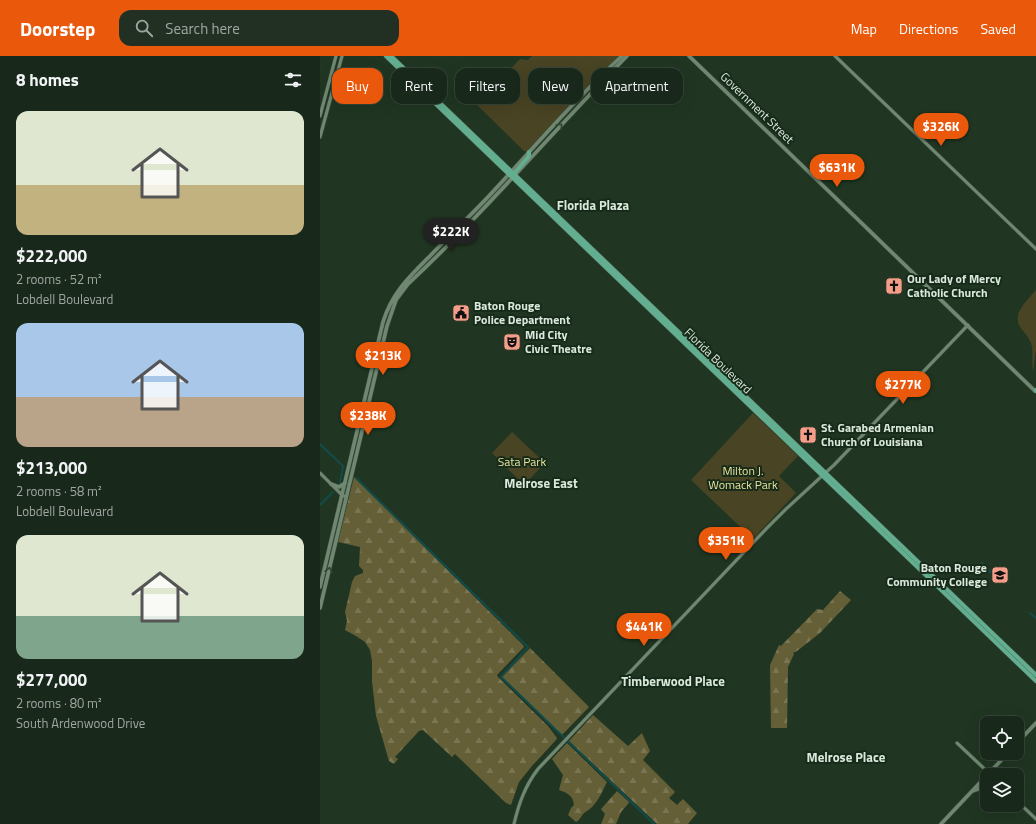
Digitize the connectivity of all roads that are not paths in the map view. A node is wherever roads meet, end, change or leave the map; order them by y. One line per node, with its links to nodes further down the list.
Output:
1 (336, 56): 11 (street)
2 (342, 56): 13 (street)
3 (622, 56): 12 (main road)
4 (627, 56): 14 (main road, one-way to 4)
5 (688, 56): 27 (main road, Government Street)
6 (835, 56): 22 (street)
7 (390, 57): 8 (main road, Florida Boulevard); 9 (main road, Florida Boulevard)
8 (401, 68)
9 (401, 68)
10 (438, 104): 16 (main road, Florida Boulevard)
11 (320, 116)
12 (551, 128): 14 (main road); 15 (main road)
13 (320, 137)
14 (540, 147): 16 (main road)
15 (529, 152): 16 (main road)
16 (512, 175): 17 (main road, Florida Boulevard); 18 (main road); 20 (main road)
17 (552, 213): 24 (main road, Florida Boulevard); 25 (main road, Florida Boulevard)
18 (466, 218): 19 (main road); 20 (main road)
19 (454, 230): 21 (main road); 23 (main road)
20 (461, 231): 21 (main road)
21 (448, 244): 23 (main road)
22 (1036, 249)
23 (415, 274): 26 (main road); 28 (main road)
24 (626, 287): 25 (main road); 32 (main road, Florida Boulevard)
25 (636, 291): 32 (main road, Florida Boulevard)
26 (382, 322): 28 (main road); 29 (main road)
27 (968, 325): 31 (main road, Government Street); 34 (street)
28 (387, 326): 30 (main road)
29 (372, 368): 30 (main road); 36 (main road)
30 (376, 369): 37 (main road)
31 (1036, 391)
32 (760, 412): 34 (main road, Florida Boulevard)
33 (320, 473): 35 (street)
34 (824, 475): 46 (main road, Florida Boulevard); 60 (street)
35 (331, 484): 36 (main road); 37 (street)
36 (344, 484): 37 (main road)
37 (344, 496): 38 (main road); 39 (main road)
38 (335, 523): 39 (main road); 40 (main road)
39 (337, 537): 41 (main road)
40 (330, 545): 41 (main road); 42 (main road)
41 (335, 546): 44 (main road, one-way to 41)
42 (322, 579): 43 (main road); 44 (main road)
43 (320, 587)
44 (324, 592): 45 (main road)
45 (320, 608)
46 (988, 632): 47 (main road, Florida Boulevard); 48 (main road, Florida Boulevard)
47 (1036, 675)
48 (1036, 681)
49 (1036, 723): 50 (main road)
50 (1024, 736)
51 (957, 743): 53 (street)
52 (1002, 760): 54 (main road)
53 (984, 768)
54 (995, 768)
55 (980, 783): 57 (main road)
56 (980, 789): 57 (street)
57 (971, 792): 61 (main road)
58 (1024, 808): 59 (street)
59 (1036, 819)
60 (514, 824)
61 (941, 824)

